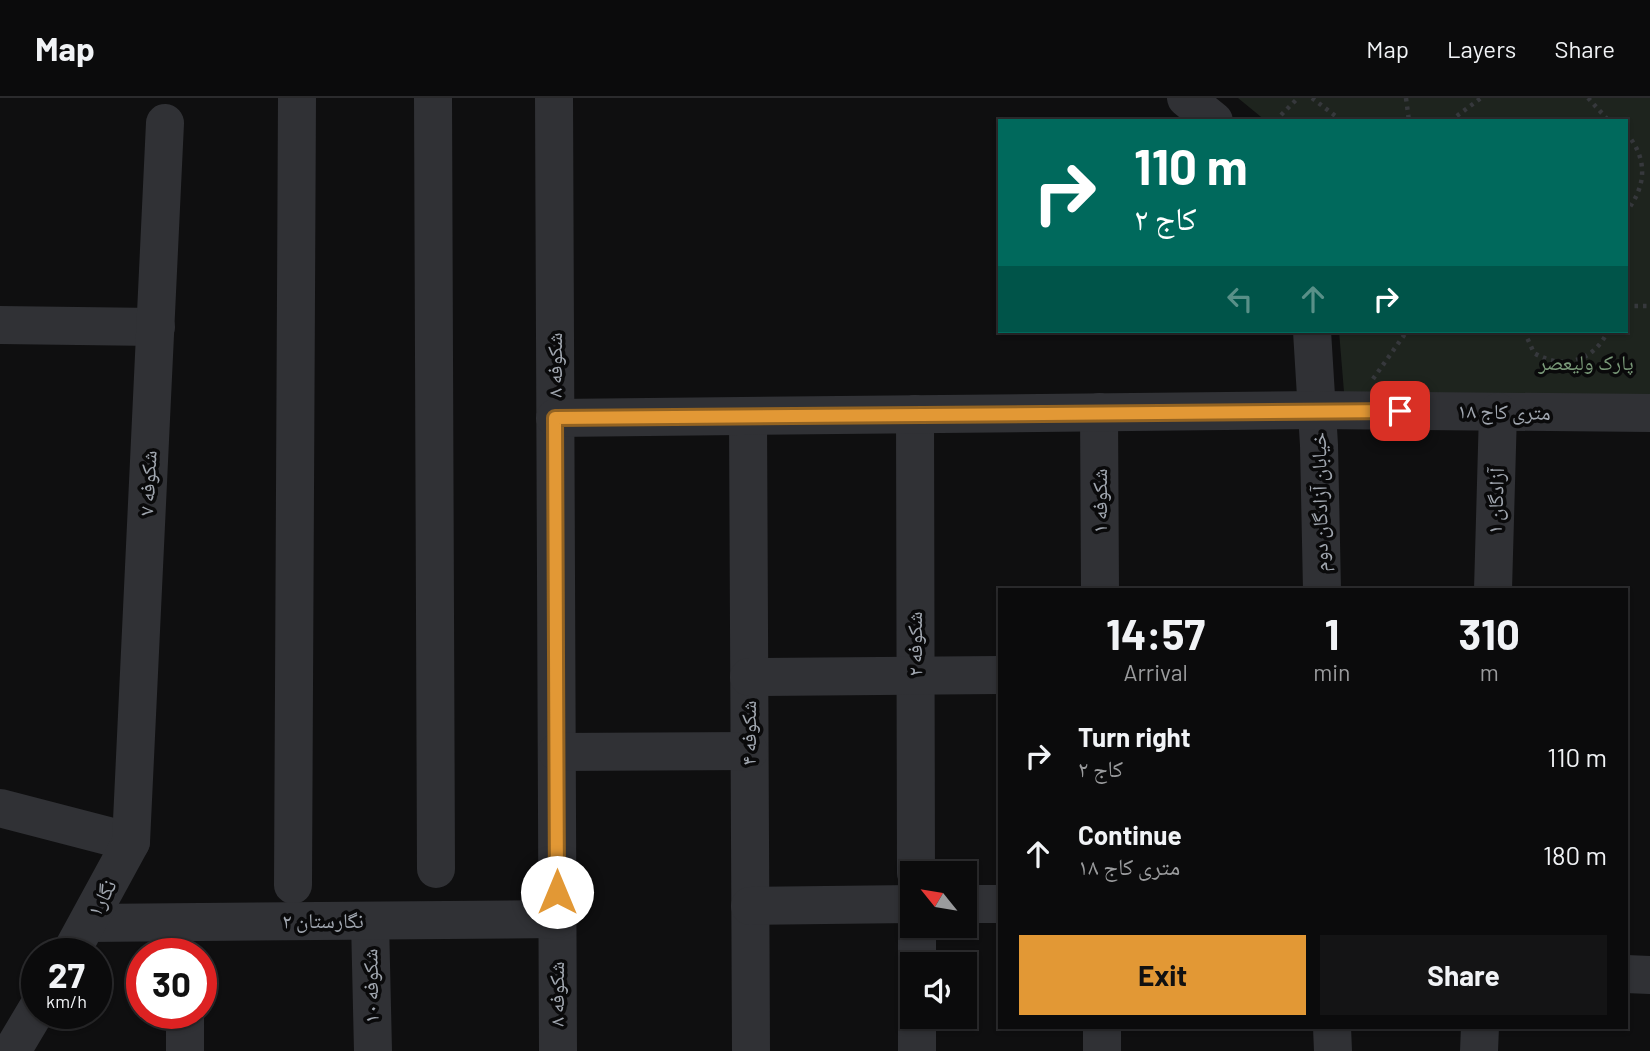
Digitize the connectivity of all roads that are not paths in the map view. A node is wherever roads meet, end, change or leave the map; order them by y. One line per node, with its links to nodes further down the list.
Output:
1 (297, 98): 29 (street)
2 (433, 98): 28 (street)
3 (554, 98): 16 (street, شکوفه ۸)
4 (1186, 98): 5 (street)
5 (1212, 119)
6 (166, 123): 8 (street, شکوفه ۷)
7 (0, 325): 8 (street)
8 (156, 327): 26 (street, شکوفه ۷)
9 (1313, 333): 10 (street, خیابان آزادگان دوم)
10 (1334, 410): 11 (street, ۱۸ متری کاج); 12 (street, ۱۸ متری کاج); 18 (street, خیابان آزادگان دوم)
11 (1099, 412): 14 (street, ۱۸ متری کاج); 17 (street, شکوفه ۱)
12 (1498, 412): 13 (street, ۱۸ متری کاج); 19 (street, آزادگان ۱)
13 (1650, 413)
14 (915, 414): 15 (street, ۱۸ متری کاج); 21 (street, شکوفه ۲)
15 (748, 416): 16 (street, ۱۸ متری کاج); 22 (street, شکوفه ۴)
16 (555, 418): 24 (street, شکوفه ۸)
17 (1100, 588)
18 (1322, 588)
19 (1493, 588)
20 (998, 675): 21 (street)
21 (916, 676): 22 (street); 27 (street, شکوفه ۲)
22 (749, 677): 23 (street, شکوفه ۴)
23 (749, 751): 24 (street); 33 (street, شکوفه ۴)
24 (556, 752): 34 (street, شکوفه ۸)
25 (0, 808): 26 (street)
26 (131, 842): 36 (street, نگار۱)
27 (916, 861)
28 (436, 869)
29 (293, 885)
30 (900, 904): 33 (street)
31 (977, 904): 32 (street)
32 (998, 904)
33 (750, 906): 50 (street, شکوفه ۴)
34 (557, 919): 35 (street, نگارستان ۲); 49 (street, شکوفه ۸)
35 (370, 921): 37 (street, نگارستان ۲); 48 (street, شکوفه ۱۰)
36 (80, 938)
37 (184, 938)
38 (1628, 974): 39 (street)
39 (1650, 975)
40 (25, 1029): 46 (street)
41 (185, 1029): 47 (street)
42 (917, 1029): 51 (street)
43 (1102, 1029): 52 (street)
44 (1332, 1029): 53 (street)
45 (1479, 1029): 54 (street)
46 (12, 1051)
47 (185, 1051)
48 (373, 1051)
49 (558, 1051)
50 (751, 1051)
51 (917, 1051)
52 (1102, 1051)
53 (1333, 1051)
54 (1479, 1051)

